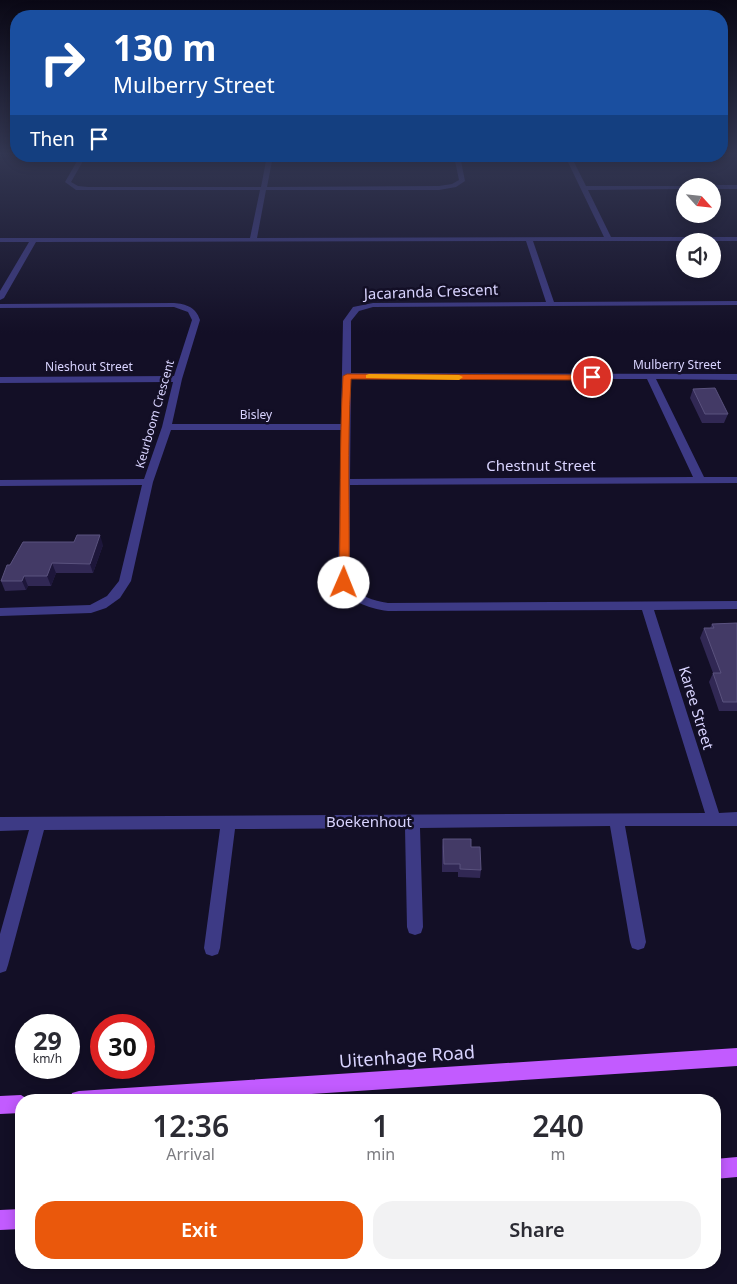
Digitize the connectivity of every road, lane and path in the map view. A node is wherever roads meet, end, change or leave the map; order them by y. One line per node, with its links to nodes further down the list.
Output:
1 (259, 213): 7 (street)
2 (596, 213): 3 (street)
3 (608, 239): 4 (street); 8 (street)
4 (737, 239)
5 (0, 240): 6 (street)
6 (34, 240): 7 (street); 9 (street)
7 (253, 240): 8 (street)
8 (528, 240): 11 (street)
9 (0, 298)
10 (737, 303): 11 (street, Jacaranda Crescent)
11 (551, 304): 13 (street, Jacaranda Crescent)
12 (0, 306): 16 (street, Keurboom Crescent)
13 (347, 376): 15 (street, Mulberry Street); 18 (street, Jacaranda Crescent)
14 (737, 377): 15 (street, Mulberry Street)
15 (651, 378): 20 (street)
16 (178, 379): 17 (street, Nieshout Street); 19 (street, Keurboom Crescent)
17 (0, 380)
18 (344, 427): 19 (street, Bisley); 23 (street, Jacaranda Crescent)
19 (167, 428): 22 (street, Keurboom Crescent)
20 (700, 480): 21 (street, Chestnut Street); 23 (street, Chestnut Street)
21 (737, 480)
22 (148, 482): 24 (street); 27 (street, Keurboom Crescent)
23 (346, 482): 26 (street, Jacaranda Crescent)
24 (0, 483)
25 (737, 605): 26 (street, Jacaranda Crescent)
26 (647, 606): 29 (street, Karee Street)
27 (0, 612)
28 (616, 819): 29 (street, Boekenhout); 32 (street, Boekenhout); 36 (street)
29 (714, 819): 30 (street, Boekenhout)
30 (737, 819)
31 (229, 821): 32 (street, Boekenhout); 33 (street, Boekenhout); 37 (street)
32 (412, 822): 35 (street)
33 (38, 823): 34 (street, Boekenhout); 38 (street)
34 (0, 824)
35 (415, 927)
36 (638, 942)
37 (212, 948)
38 (0, 965)
39 (737, 1057): 40 (main road, Uitenhage Road)
40 (171, 1094)
41 (15, 1104): 42 (main road)
42 (0, 1105)
43 (737, 1167): 44 (main road)
44 (721, 1168)
45 (15, 1219): 46 (main road)
46 (0, 1220)

